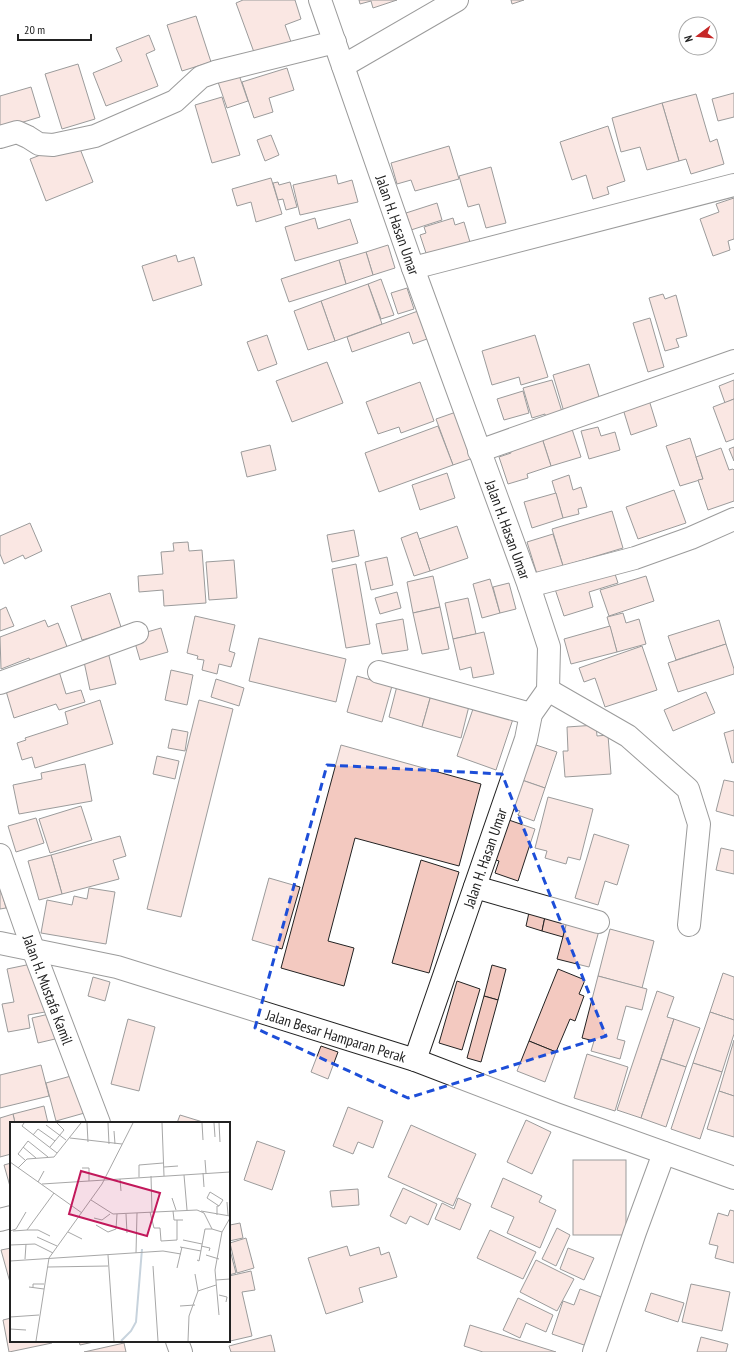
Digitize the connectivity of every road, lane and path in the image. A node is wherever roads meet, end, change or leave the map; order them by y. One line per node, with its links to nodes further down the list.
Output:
1 (320, 0): 3 (street, Jalan H. Hasan Umar)
2 (457, 0): 4 (street)
3 (335, 42): 4 (street, Jalan H. Hasan Umar); 5 (street)
4 (343, 66): 7 (street, Jalan H. Hasan Umar)
5 (0, 137)
6 (734, 185): 7 (street)
7 (413, 268): 9 (street, Jalan H. Hasan Umar)
8 (734, 361): 9 (street)
9 (479, 452): 11 (street, Jalan H. Hasan Umar)
10 (734, 519): 11 (street)
11 (529, 586): 15 (street, Jalan H. Hasan Umar)
12 (137, 633): 14 (street)
13 (380, 672): 16 (street)
14 (0, 683)
15 (548, 690): 16 (street, Jalan H. Hasan Umar); 20 (street)
16 (532, 714): 18 (street, Jalan H. Hasan Umar)
17 (0, 855): 22 (street, Jalan H. Mustafa Kamil)
18 (475, 887): 19 (street); 23 (street, Jalan H. Hasan Umar)
19 (598, 922)
20 (689, 925)
21 (0, 944): 22 (street, Jalan Besar Hamparan Perak)
22 (33, 949): 23 (street, Jalan Besar Hamparan Perak); 24 (street, Jalan H. Mustafa Kamil)
23 (415, 1060): 25 (street, Jalan Besar Hamparan Perak)
24 (99, 1122)
25 (664, 1153): 26 (street, Jalan Besar Hamparan Perak); 31 (street)
26 (734, 1178)
27 (10, 1217): 28 (street)
28 (0, 1220)
29 (177, 1342): 30 (street)
30 (181, 1352)
31 (594, 1352)

